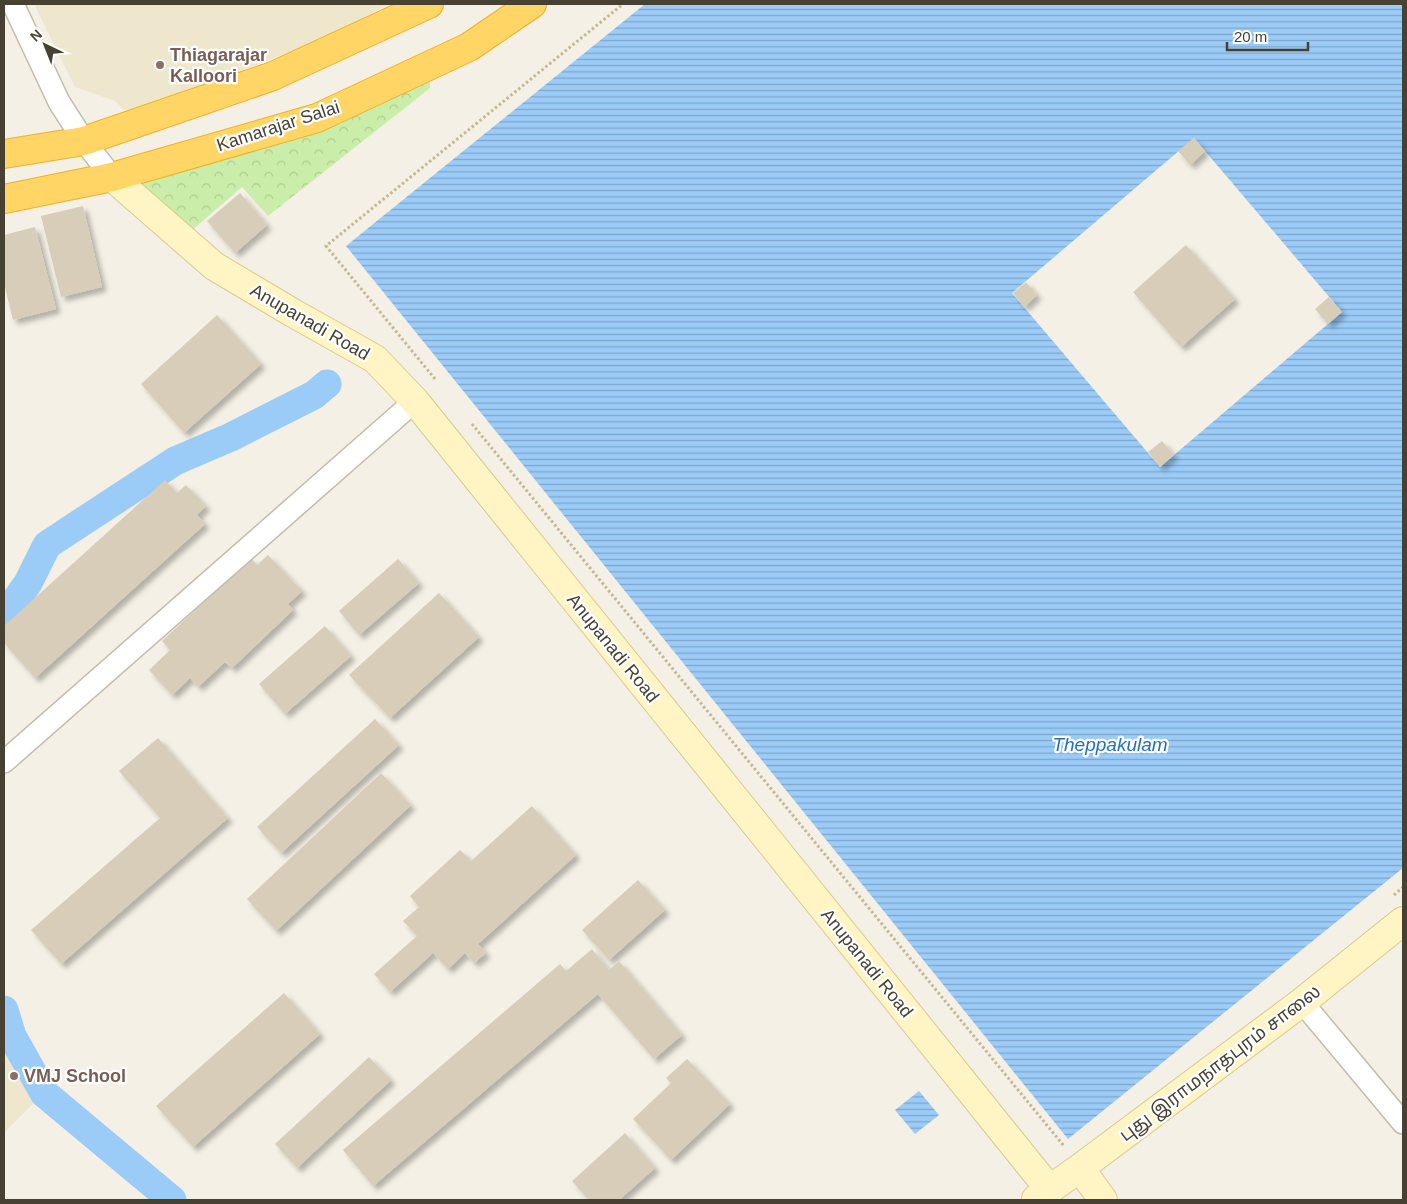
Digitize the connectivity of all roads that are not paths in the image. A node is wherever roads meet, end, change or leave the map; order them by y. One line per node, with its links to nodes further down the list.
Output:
1 (13, 4): 4 (street)
2 (429, 4): 4 (highway)
3 (532, 4): 6 (highway, Kamarajar Salai)
4 (84, 141): 5 (highway); 6 (street)
5 (4, 154)
6 (112, 177): 7 (highway, Kamarajar Salai); 8 (street, Anupanadi Road)
7 (4, 199)
8 (415, 401): 9 (street); 14 (street, Anupanadi Road)
9 (4, 762)
10 (1396, 910): 11 (street, புது இராமநாதபுரம் சாலை)
11 (1302, 1002): 12 (street); 13 (street, புது இராமநாதபுரம் சாலை)
12 (1403, 1123)
13 (1073, 1158): 14 (street, புது இராமநாதபுரம் சாலை); 15 (street)
14 (1042, 1195)
15 (1103, 1200)

